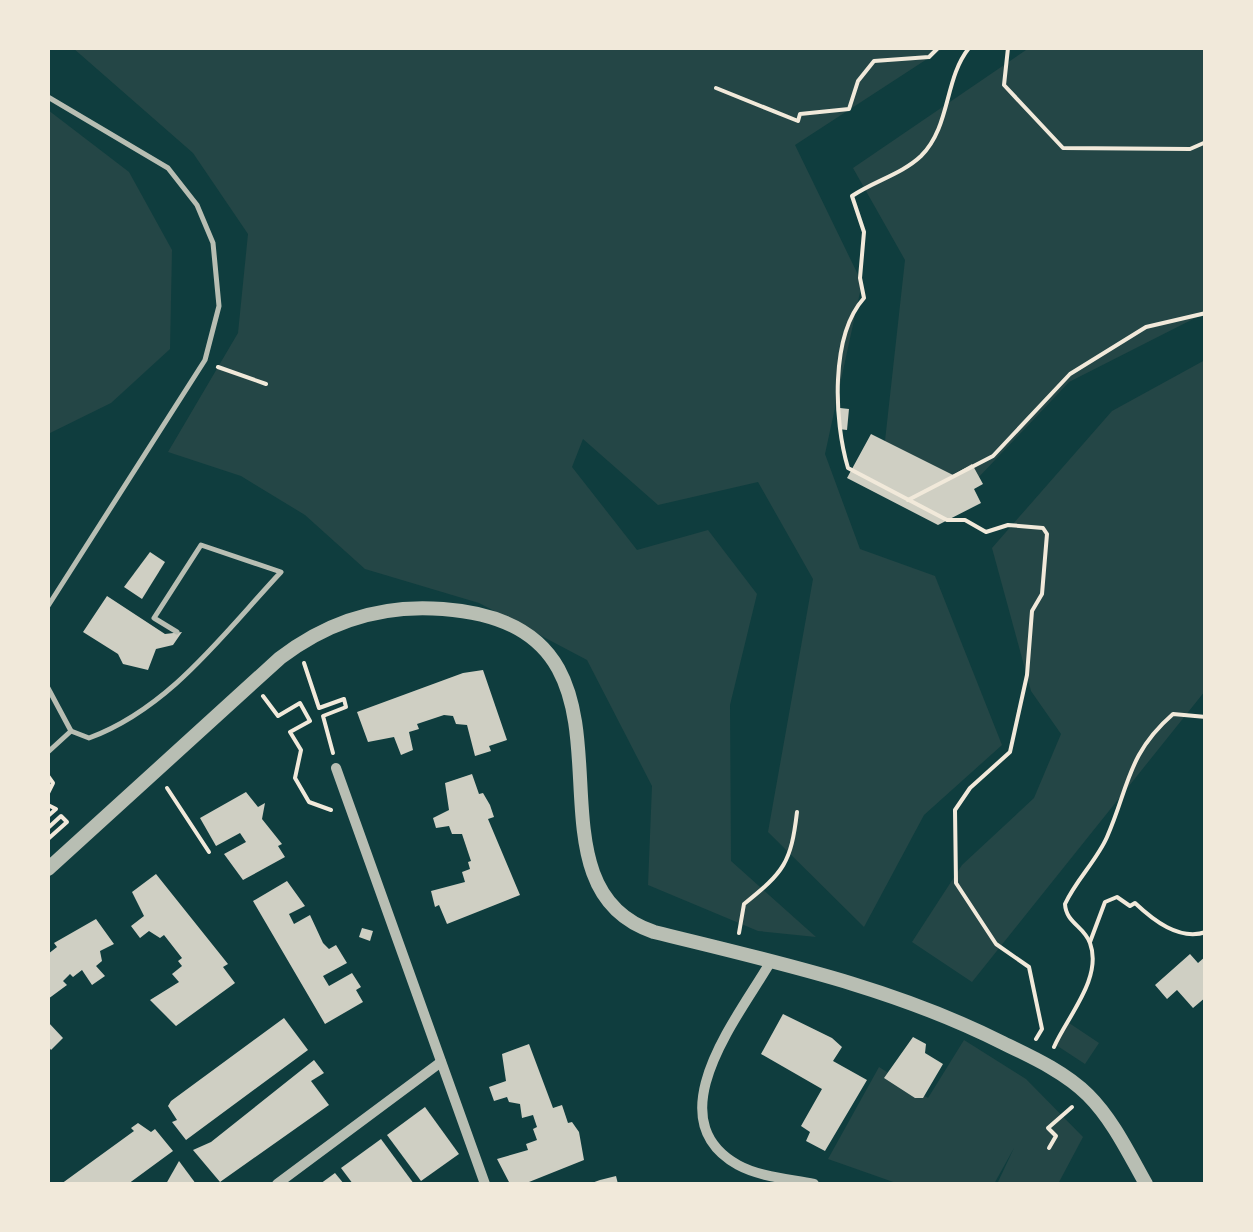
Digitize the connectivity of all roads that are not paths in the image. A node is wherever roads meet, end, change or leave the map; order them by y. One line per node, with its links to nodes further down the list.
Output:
1 (48, 96): 2 (lane)
2 (48, 606)
3 (177, 632): 5 (lane)
4 (48, 688): 5 (lane)
5 (71, 730): 6 (lane)
6 (48, 752)
7 (336, 768): 10 (street)
8 (48, 869): 9 (street)
9 (771, 961): 13 (street); 14 (street)
10 (441, 1062): 11 (street); 12 (street)
11 (276, 1184)
12 (485, 1184)
13 (814, 1184)
14 (1146, 1184)

